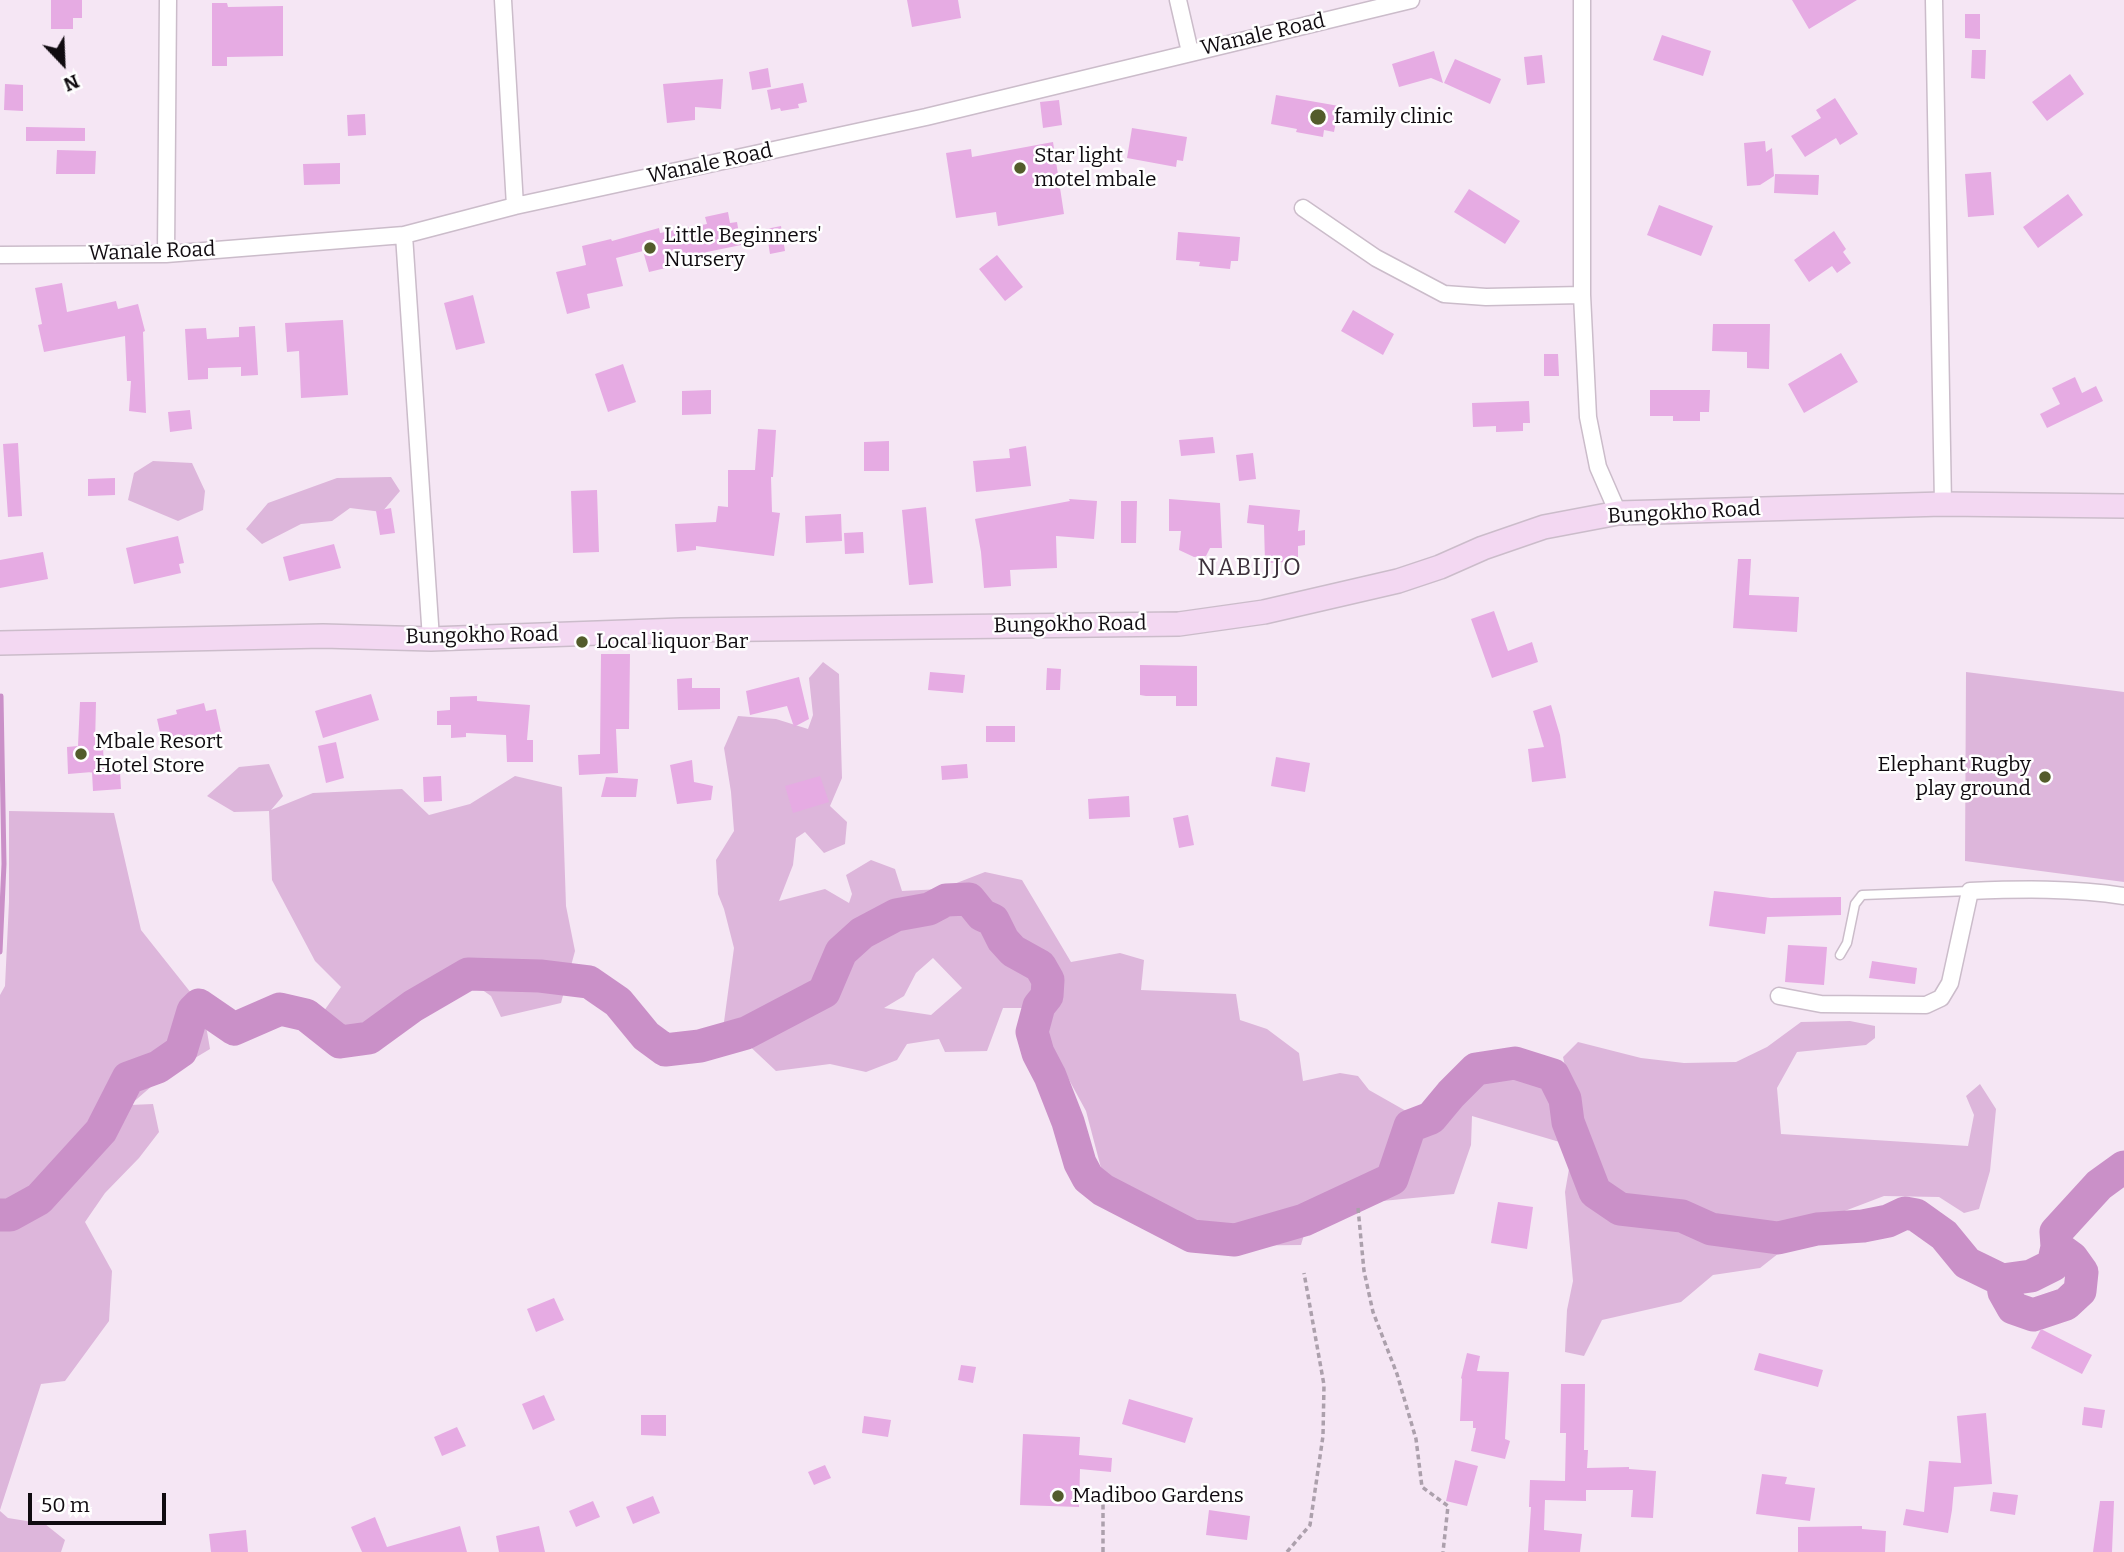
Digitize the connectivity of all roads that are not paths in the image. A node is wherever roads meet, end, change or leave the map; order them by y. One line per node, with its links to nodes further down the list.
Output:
1 (168, 0): 11 (street)
2 (503, 0): 8 (street)
3 (1178, 0): 7 (street)
4 (1411, 0): 7 (street, Wanale Road)
5 (1582, 0): 13 (street)
6 (1934, 0): 14 (street)
7 (1190, 52): 8 (street, Wanale Road)
8 (515, 206): 10 (street, Wanale Road)
9 (1303, 208): 13 (street)
10 (404, 235): 11 (street, Wanale Road); 17 (street)
11 (166, 254): 12 (street, Wanale Road)
12 (0, 255)
13 (1582, 295): 16 (street)
14 (1943, 504): 15 (street, Bungokho Road); 16 (street, Bungokho Road)
15 (2124, 506)
16 (1618, 513): 17 (street, Bungokho Road)
17 (431, 639): 18 (street, Bungokho Road)
18 (0, 643)
19 (1970, 891): 20 (street); 21 (lane); 22 (street)
20 (2124, 896)
21 (1840, 956)
22 (1779, 996)

